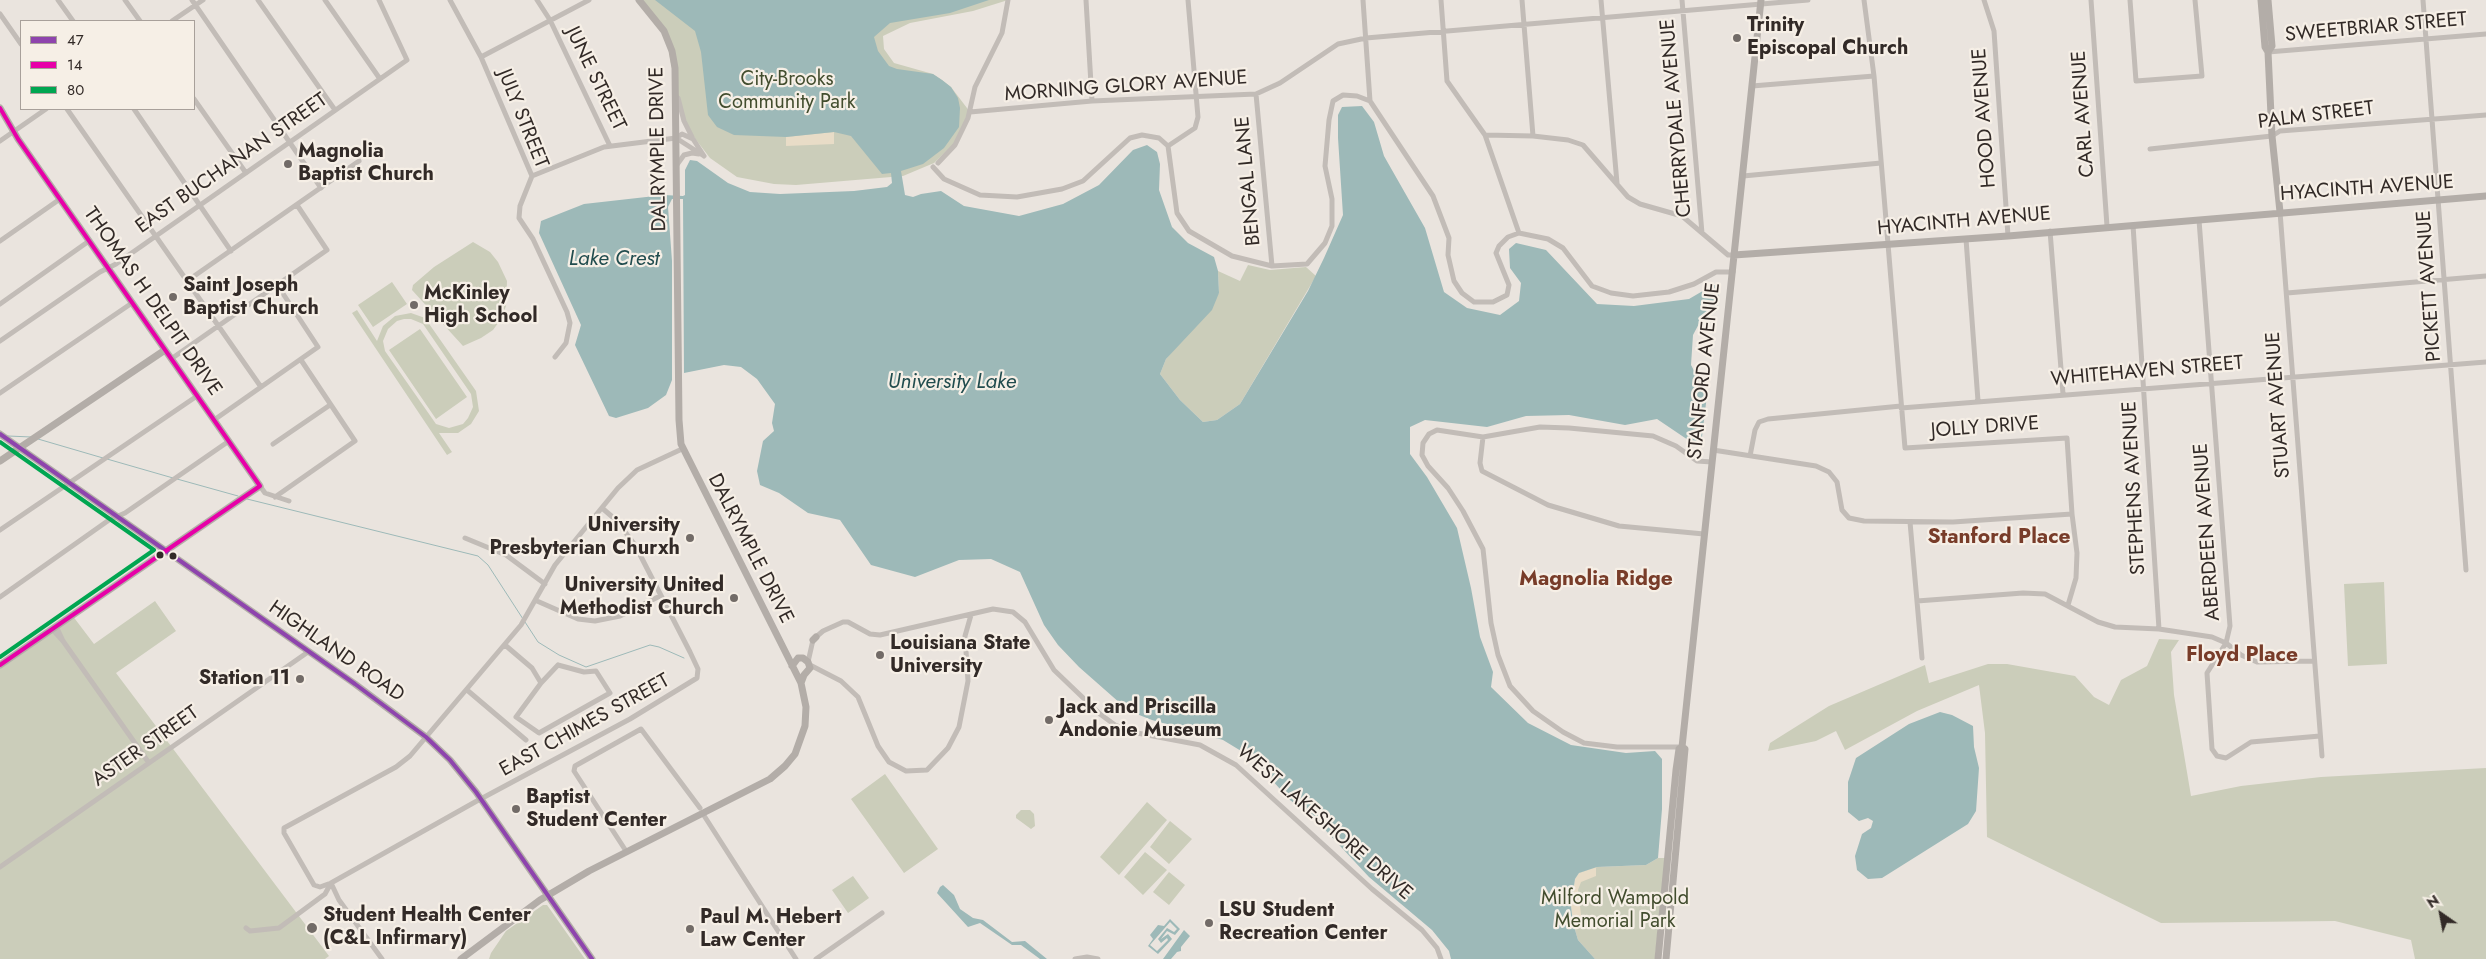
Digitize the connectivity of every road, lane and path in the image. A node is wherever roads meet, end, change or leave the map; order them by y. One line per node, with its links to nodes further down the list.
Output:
1 (58, 0): 34 (street)
2 (125, 0): 35 (street)
3 (192, 0): 30 (street)
4 (203, 0): 30 (street)
5 (258, 0): 59 (street)
6 (325, 0): 47 (street)
7 (379, 0): 47 (street, EAST BUCHANAN STREET)
8 (450, 0): 45 (street, JULY STREET)
9 (537, 0): 37 (street, JUNE STREET)
10 (589, 0): 37 (street)
11 (639, 0): 49 (street, DALRYMPLE DRIVE)
12 (1008, 0): 60 (street)
13 (1086, 0): 53 (street)
14 (1188, 0): 51 (street)
15 (1363, 0): 41 (street)
16 (1441, 0): 39 (street)
17 (1522, 0): 38 (street)
18 (1601, 0): 33 (street)
19 (1682, 0): 31 (street, CHERRYDALE AVENUE)
20 (1808, 0): 29 (street, MORNING GLORY AVENUE)
21 (1864, 0): 46 (street)
22 (1984, 0): 96 (street, HOOD AVENUE)
23 (2091, 0): 90 (street, CARL AVENUE)
24 (2130, 0): 25 (street)
25 (2195, 0)
26 (2261, 0): 44 (street, STUART AVENUE)
27 (2268, 0): 44 (street, STUART AVENUE)
28 (2423, 0): 42 (street, PICKETT AVENUE)
29 (1761, 2): 31 (street, MORNING GLORY AVENUE); 48 (street, STANFORD AVENUE)
30 (195, 6): 36 (street); 70 (street)
31 (1683, 10): 33 (street, MORNING GLORY AVENUE); 94 (street, CHERRYDALE AVENUE)
32 (0, 14): 43 (street)
33 (1603, 18): 38 (street, MORNING GLORY AVENUE); 81 (street)
34 (72, 20)
35 (139, 20)
36 (174, 20)
37 (550, 20): 45 (street); 71 (street, JUNE STREET)
38 (1523, 24): 39 (street, MORNING GLORY AVENUE); 65 (street)
39 (1444, 31): 41 (street, MORNING GLORY AVENUE); 64 (street)
40 (2486, 34): 42 (street, SWEETBRIAR STREET)
41 (1366, 38): 50 (street, MORNING GLORY AVENUE); 54 (street)
42 (2425, 40): 44 (street, SWEETBRIAR STREET); 62 (street, PICKETT AVENUE)
43 (20, 43)
44 (2268, 52): 66 (street, STUART AVENUE)
45 (481, 57): 79 (street, JULY STREET)
46 (1874, 76): 48 (street); 76 (street)
47 (380, 79): 59 (street, EAST BUCHANAN STREET)
48 (1752, 86): 80 (street, STANFORD AVENUE)
49 (676, 92): 67 (street, DALRYMPLE DRIVE); 69 (street)
50 (1256, 94): 51 (street, MORNING GLORY AVENUE); 103 (street, BENGAL LANE)
51 (1196, 98): 53 (street, MORNING GLORY AVENUE); 72 (street)
52 (195, 100): 78 (street)
53 (1092, 101): 60 (street, MORNING GLORY AVENUE)
54 (1370, 101): 93 (street); 103 (street)
55 (0, 108): 63 (street, THOMAS H DELPIT DRIVE)
56 (45, 110): 63 (street)
57 (68, 110): 95 (street)
58 (135, 110): 86 (street)
59 (335, 110): 70 (street, EAST BUCHANAN STREET)
60 (970, 112): 72 (street)
61 (2486, 115): 62 (street, PALM STREET)
62 (2432, 119): 66 (street, PALM STREET); 85 (street, PICKETT AVENUE)
63 (14, 131): 68 (street); 84 (street, THOMAS H DELPIT DRIVE)
64 (1485, 135): 65 (street); 93 (street)
65 (1532, 136): 81 (street)
66 (2272, 136): 73 (street, PALM STREET); 88 (street, STUART AVENUE)
67 (676, 138): 69 (street); 71 (street); 74 (street); 77 (street, DALRYMPLE DRIVE)
68 (0, 141)
69 (695, 141): 74 (street)
70 (290, 142): 78 (street, EAST BUCHANAN STREET); 82 (street)
71 (610, 146): 79 (street)
72 (1168, 146): 103 (street)
73 (2150, 149)
74 (700, 154): 77 (street)
75 (359, 161): 82 (street)
76 (1881, 164): 80 (street); 100 (street)
77 (676, 166): 137 (street, DALRYMPLE DRIVE)
78 (246, 173): 86 (street, EAST BUCHANAN STREET)
79 (532, 176): 116 (street, JULY STREET)
80 (1743, 176): 102 (street, STANFORD AVENUE)
81 (1617, 184): 94 (street)
82 (321, 188): 87 (street)
83 (2486, 196): 85 (street, HYACINTH AVENUE)
84 (60, 199): 98 (street); 99 (street, THOMAS H DELPIT DRIVE)
85 (2438, 200): 88 (street, HYACINTH AVENUE); 107 (street, PICKETT AVENUE)
86 (200, 205): 95 (street, EAST BUCHANAN STREET); 101 (street)
87 (297, 205): 101 (street); 109 (street)
88 (2280, 212): 89 (street, HYACINTH AVENUE); 110 (street, STUART AVENUE)
89 (2199, 220): 91 (street, HYACINTH AVENUE); 122 (street, ABERDEEN AVENUE)
90 (2107, 226): 91 (street, HYACINTH AVENUE); 92 (street, HYACINTH AVENUE)
91 (2133, 226): 124 (street, STEPHENS AVENUE)
92 (2050, 231): 96 (street, HYACINTH AVENUE); 126 (street)
93 (1519, 233): 105 (street)
94 (1702, 233): 102 (street)
95 (155, 236): 104 (street, EAST BUCHANAN STREET); 108 (street)
96 (2008, 236): 97 (street, HYACINTH AVENUE)
97 (1966, 238): 100 (street, HYACINTH AVENUE); 128 (street)
98 (0, 241)
99 (90, 242): 104 (street, THOMAS H DELPIT DRIVE); 112 (street)
100 (1888, 245): 102 (street, HYACINTH AVENUE); 130 (street)
101 (231, 252): 108 (street)
102 (1734, 255): 105 (street, STANFORD AVENUE)
103 (1272, 266)
104 (108, 268): 111 (street, THOMAS H DELPIT DRIVE); 114 (street, EAST BUCHANAN STREET)
105 (1732, 272): 138 (street, STANFORD AVENUE)
106 (2486, 276): 107 (street)
107 (2445, 280): 110 (street); 120 (street, PICKETT AVENUE)
108 (187, 281): 113 (street)
109 (278, 286): 113 (street); 118 (street)
110 (2287, 292): 121 (street, STUART AVENUE)
111 (132, 302): 115 (street, THOMAS H DELPIT DRIVE); 125 (street)
112 (0, 304)
113 (218, 326): 117 (street); 123 (street)
114 (0, 341)
115 (165, 350): 117 (street, THOMAS H DELPIT DRIVE); 136 (street)
116 (555, 357)
117 (171, 359): 127 (street, THOMAS H DELPIT DRIVE)
118 (301, 360): 123 (street); 129 (street)
119 (2486, 362): 120 (street, WHITEHAVEN STREET)
120 (2451, 365): 121 (street, WHITEHAVEN STREET); 154 (street, PICKETT AVENUE)
121 (2293, 376): 122 (street, WHITEHAVEN STREET); 171 (street, STUART AVENUE)
122 (2212, 382): 124 (street, WHITEHAVEN STREET); 165 (street, ABERDEEN AVENUE)
123 (261, 387): 131 (street)
124 (2144, 387): 126 (street, WHITEHAVEN STREET); 163 (street, STEPHENS AVENUE)
125 (0, 393)
126 (2063, 394): 128 (street, WHITEHAVEN STREET)
127 (197, 396): 131 (street, THOMAS H DELPIT DRIVE); 142 (street)
128 (1978, 401): 130 (street, WHITEHAVEN STREET)
129 (330, 405): 135 (street); 144 (street)
130 (1901, 407): 139 (street, WHITEHAVEN STREET); 147 (street, JOLLY DRIVE)
131 (214, 420): 134 (street, THOMAS H DELPIT DRIVE)
132 (0, 434): 136 (street, HIGHLAND ROAD)
133 (1484, 437): 141 (street); 151 (street); 182 (street)
134 (229, 441): 143 (street, THOMAS H DELPIT DRIVE); 148 (street)
135 (273, 444)
136 (18, 446): 140 (street); 142 (street, HIGHLAND ROAD)
137 (682, 449): 146 (street); 167 (street, DALRYMPLE DRIVE)
138 (1713, 450): 139 (street); 141 (street, STANFORD AVENUE)
139 (1750, 456): 149 (street)
140 (0, 461)
141 (1712, 462): 151 (street, STANFORD AVENUE)
142 (70, 483): 148 (street, HIGHLAND ROAD); 150 (street)
143 (256, 488): 144 (street, THOMAS H DELPIT DRIVE); 153 (street)
144 (275, 497): 145 (street, THOMAS H DELPIT DRIVE)
145 (289, 501)
146 (602, 508): 155 (street); 156 (street)
147 (2072, 514): 149 (street); 160 (street)
148 (117, 516): 153 (street, HIGHLAND ROAD); 157 (street)
149 (1910, 522): 159 (street)
150 (0, 530)
151 (1704, 534): 182 (street, STANFORD AVENUE)
152 (465, 538): 155 (street)
153 (165, 550): 162 (street); 168 (street, HIGHLAND ROAD)
154 (2466, 570)
155 (545, 584): 158 (street)
156 (660, 596): 158 (street); 185 (street, EAST CHIMES STREET)
157 (0, 597)
158 (537, 601): 166 (street)
159 (1917, 601): 160 (street); 170 (street)
160 (2068, 605): 163 (street)
161 (971, 614): 164 (street, WEST LAKESHORE DRIVE); 172 (street); 200 (street, WEST LAKESHORE DRIVE)
162 (54, 628): 173 (street); 184 (street)
163 (2159, 629): 165 (street)
164 (815, 638): 169 (street, WEST LAKESHORE DRIVE); 172 (street)
165 (2226, 643): 171 (street); 179 (street, ABERDEEN AVENUE)
166 (505, 645): 176 (street); 178 (street)
167 (781, 645): 169 (street, DALRYMPLE DRIVE); 174 (street, DALRYMPLE DRIVE)
168 (308, 652): 180 (street, HIGHLAND ROAD); 184 (street, ASTER STREET)
169 (799, 658): 172 (street, DALRYMPLE DRIVE); 174 (street)
170 (1922, 658)
171 (2314, 660): 179 (street, STUART AVENUE)
172 (809, 664): 175 (street)
173 (0, 665)
174 (794, 670): 175 (street); 177 (street, DALRYMPLE DRIVE)
175 (804, 675): 177 (street)
176 (541, 683): 176 (street)
177 (801, 683): 186 (street, DALRYMPLE DRIVE)
178 (467, 690): 180 (street); 181 (street)
179 (2320, 736): 183 (street, STUART AVENUE)
180 (426, 737): 185 (street, HIGHLAND ROAD); 189 (street)
181 (526, 740)
182 (1682, 746): 201 (street, STANFORD AVENUE); 202 (street, STANFORD AVENUE)
183 (2322, 756)
184 (149, 763): 188 (street, ASTER STREET)
185 (481, 799): 189 (street, EAST CHIMES STREET); 190 (street, HIGHLAND ROAD)
186 (702, 811): 187 (street, DALRYMPLE DRIVE); 187 (street); 196 (street)
187 (626, 852): 190 (street, DALRYMPLE DRIVE)
188 (0, 867)
189 (331, 883): 192 (street, EAST CHIMES STREET); 193 (street)
190 (548, 896): 194 (street, DALRYMPLE DRIVE); 195 (street, HIGHLAND ROAD)
191 (882, 913): 197 (street)
192 (246, 928)
193 (382, 959)
194 (461, 959)
195 (592, 959)
196 (796, 959)
197 (816, 959)
198 (1075, 959): 199 (street)
199 (1098, 959)
200 (1441, 959)
201 (1658, 959)
202 (1666, 959)

